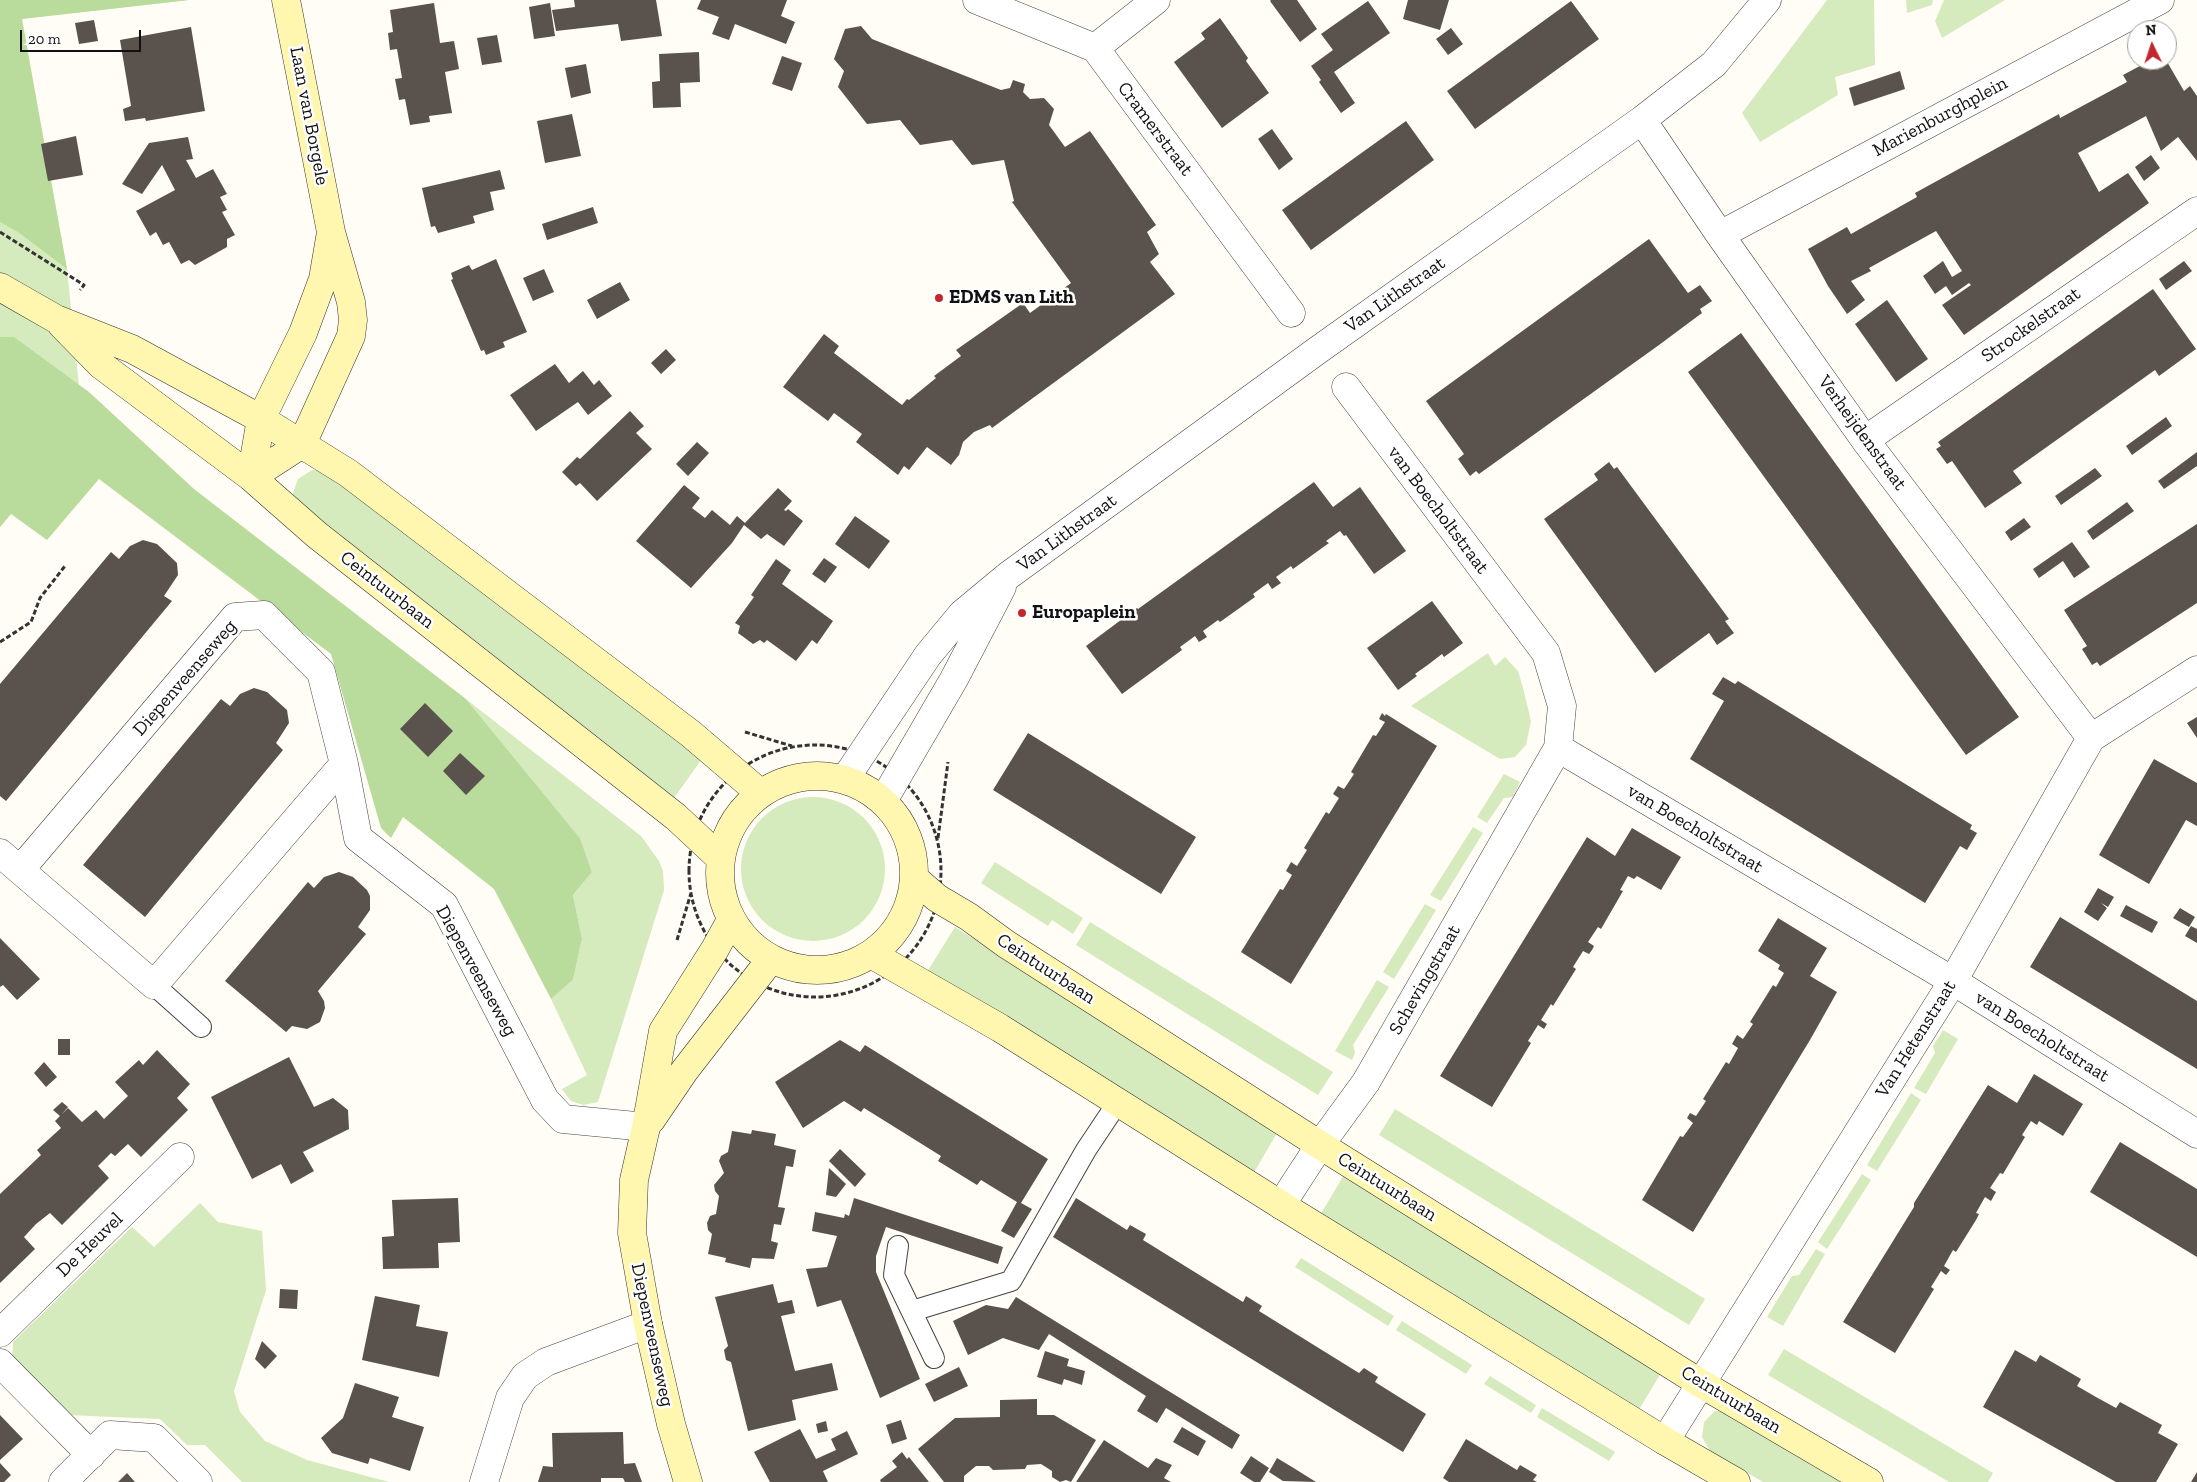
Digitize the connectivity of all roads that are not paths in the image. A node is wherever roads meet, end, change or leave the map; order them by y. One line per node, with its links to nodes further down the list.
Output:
1 (286, 0): 9 (street, Laan van Borgele)
2 (977, 0): 6 (street)
3 (1156, 0): 6 (street)
4 (1767, 0): 7 (street, Van Lithstraat)
5 (2160, 0): 10 (street, Marienburghplein)
6 (1094, 48): 12 (street, Cramerstraat)
7 (1642, 120): 10 (street, Verheijdenstraat); 19 (street, Van Lithstraat)
8 (2197, 211): 16 (street, Strockelstraat)
9 (331, 232): 15 (street, Laan van Borgele); 17 (street, Laan van Borgele)
10 (1720, 235): 16 (street, Verheijdenstraat)
11 (0, 287): 13 (street, Ceintuurbaan)
12 (1291, 313)
13 (56, 319): 15 (street, Ceintuurbaan); 18 (street, Ceintuurbaan)
14 (1346, 387): 22 (street, van Boecholtstraat)
15 (262, 419): 17 (street, Ceintuurbaan); 18 (street, Laan van Borgele)
16 (1865, 440): 21 (street, Verheijdenstraat)
17 (302, 444): 18 (street); 25 (street, Ceintuurbaan)
18 (251, 477): 27 (street, Ceintuurbaan)
19 (1009, 575): 24 (street, Van Lithstraat); 26 (street, Van Lithstraat)
20 (2197, 670): 21 (street, Van Hetenstraat)
21 (2091, 738): 33 (street, Van Hetenstraat)
22 (1558, 748): 33 (street, van Boecholtstraat); 39 (street, Schevingstraat)
23 (344, 764): 28 (street, Diepenveenseweg); 34 (street); 37 (street, Diepenveenseweg)
24 (845, 779): 25 (street); 26 (street)
25 (760, 793): 27 (street)
26 (884, 801): 29 (street)
27 (720, 858): 30 (street)
28 (10, 862): 34 (street, Diepenveenseweg)
29 (914, 878): 31 (street); 39 (street, Ceintuurbaan)
30 (731, 920): 32 (street); 37 (street, Diepenveenseweg)
31 (871, 954): 32 (street); 36 (street)
32 (772, 959): 37 (street, Diepenveenseweg)
33 (1953, 981): 38 (street, van Boecholtstraat); 48 (street, Van Hetenstraat)
34 (154, 985): 35 (lane)
35 (201, 1027)
36 (1118, 1102): 41 (street); 43 (lane)
37 (646, 1127): 44 (street, Diepenveenseweg)
38 (2197, 1134)
39 (1320, 1145): 41 (street, Schevingstraat); 48 (street, Ceintuurbaan)
40 (180, 1157): 45 (street, De Heuvel)
41 (1281, 1205): 49 (street)
42 (898, 1246): 43 (lane)
43 (912, 1311): 46 (lane)
44 (648, 1324): 53 (street); 54 (street, Diepenveenseweg)
45 (0, 1333)
46 (934, 1358)
47 (0, 1363): 50 (street)
48 (1700, 1383): 49 (street, Van Hetenstraat); 56 (street, Ceintuurbaan)
49 (1665, 1441): 55 (street)
50 (91, 1455): 51 (street); 52 (street)
51 (63, 1482)
52 (198, 1482)
53 (484, 1482)
54 (688, 1482)
55 (1736, 1482)
56 (1869, 1482)

